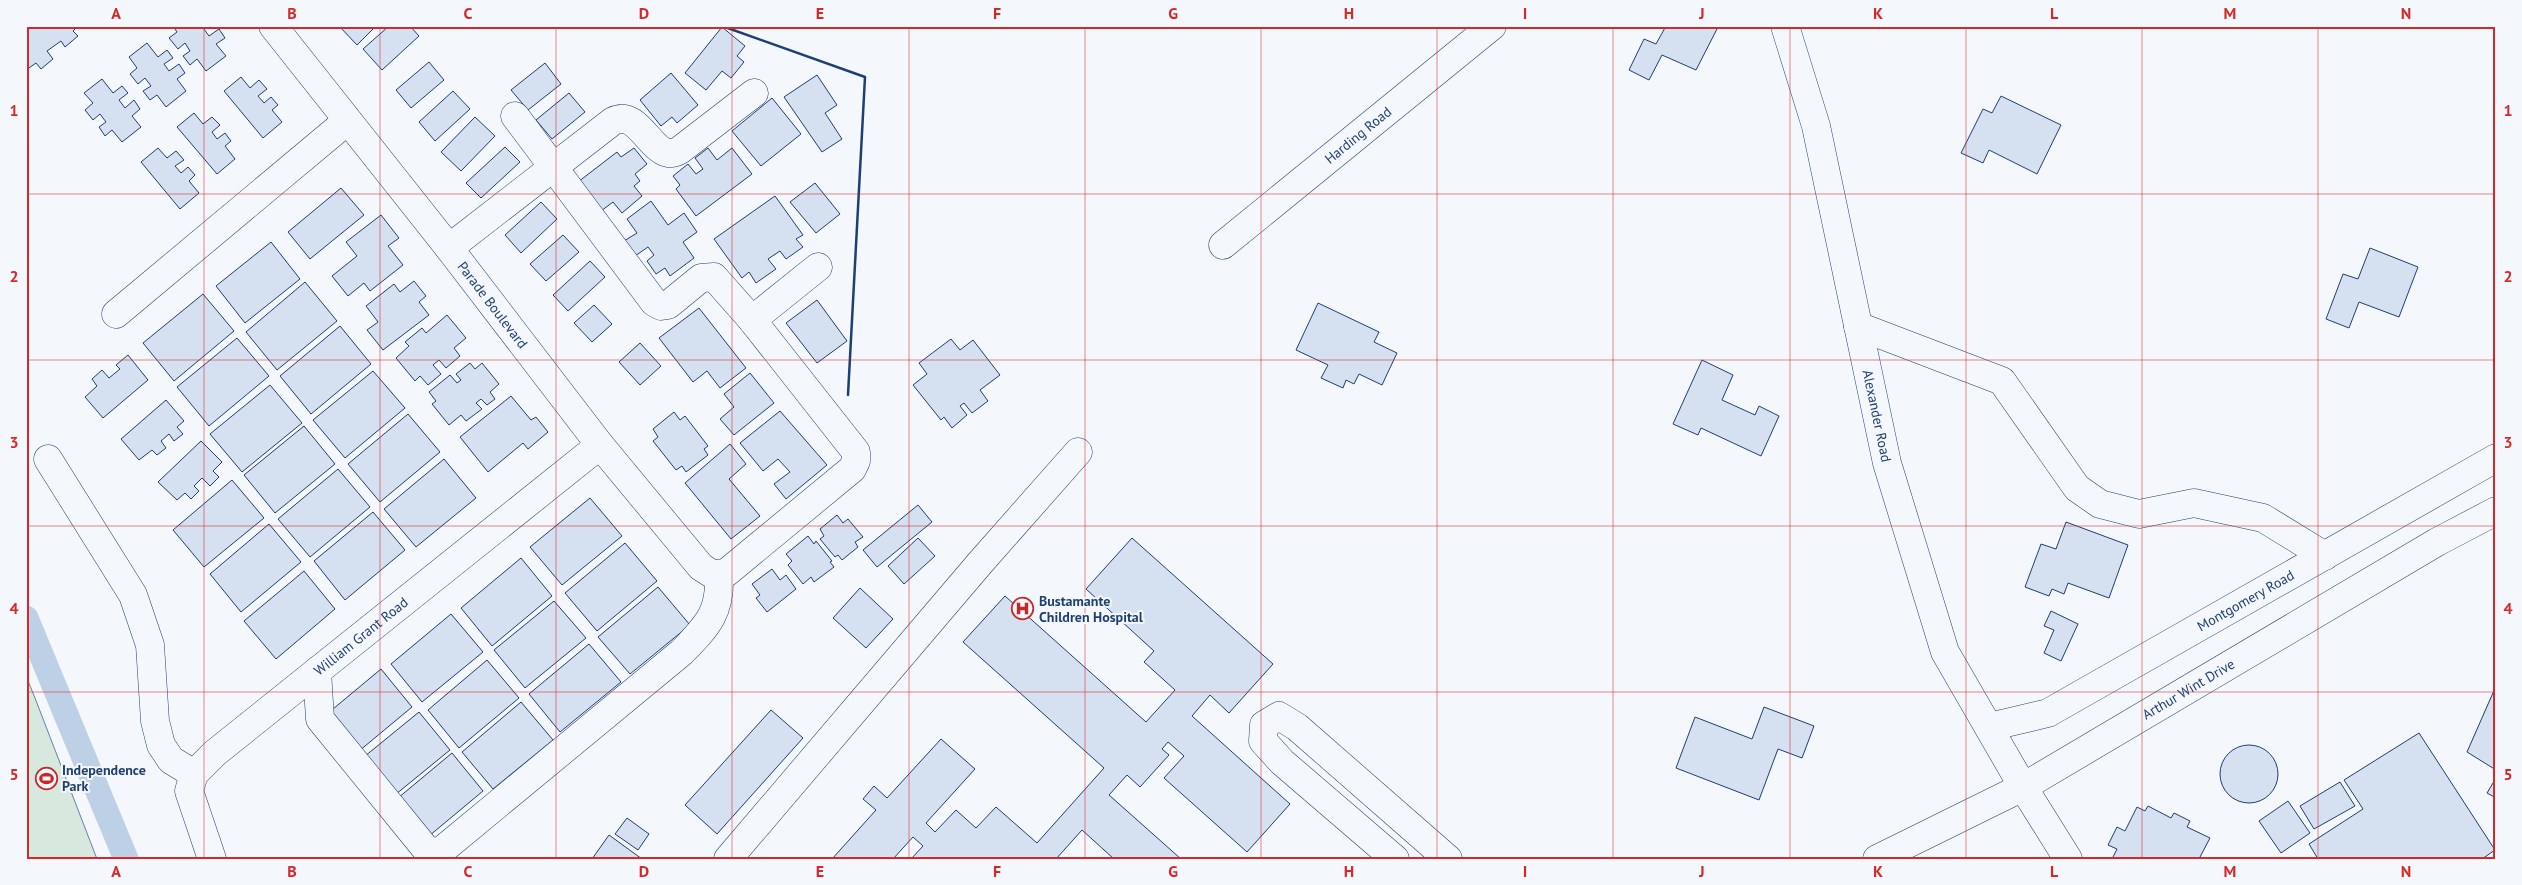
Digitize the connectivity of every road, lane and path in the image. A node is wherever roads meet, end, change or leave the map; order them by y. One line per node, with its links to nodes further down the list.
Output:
1 (273, 26): 6 (street, Parade Boulevard)
2 (1492, 26): 8 (street, Harding Road)
3 (1785, 26): 13 (street, Alexander Road)
4 (754, 93): 7 (street)
5 (515, 116): 7 (street)
6 (347, 121): 9 (street, Parade Boulevard); 11 (street)
7 (554, 169): 9 (street); 12 (street)
8 (1223, 246)
9 (450, 248): 14 (street, Parade Boulevard)
10 (818, 267): 12 (street)
11 (116, 314)
12 (752, 320): 20 (street)
13 (1858, 326): 19 (street); 22 (street, Alexander Road)
14 (600, 445): 20 (street, Parade Boulevard); 21 (street, William Grant Road)
15 (1078, 452): 26 (street)
16 (2496, 458): 19 (street, Montgomery Road)
17 (48, 459): 23 (street)
18 (2496, 511): 24 (street, Arthur Wint Drive)
19 (2325, 556): 22 (street, Montgomery Road)
20 (719, 574): 21 (street)
21 (317, 671): 23 (street, William Grant Road)
22 (1988, 727): 24 (street, Alexander Road)
23 (194, 774): 25 (street)
24 (2023, 787): 29 (street, Arthur Wint Drive); 30 (street, Alexander Road)
25 (212, 859)
26 (728, 859)
27 (1395, 859): 28 (street)
28 (1448, 859)
29 (1877, 859)
30 (2068, 859)

